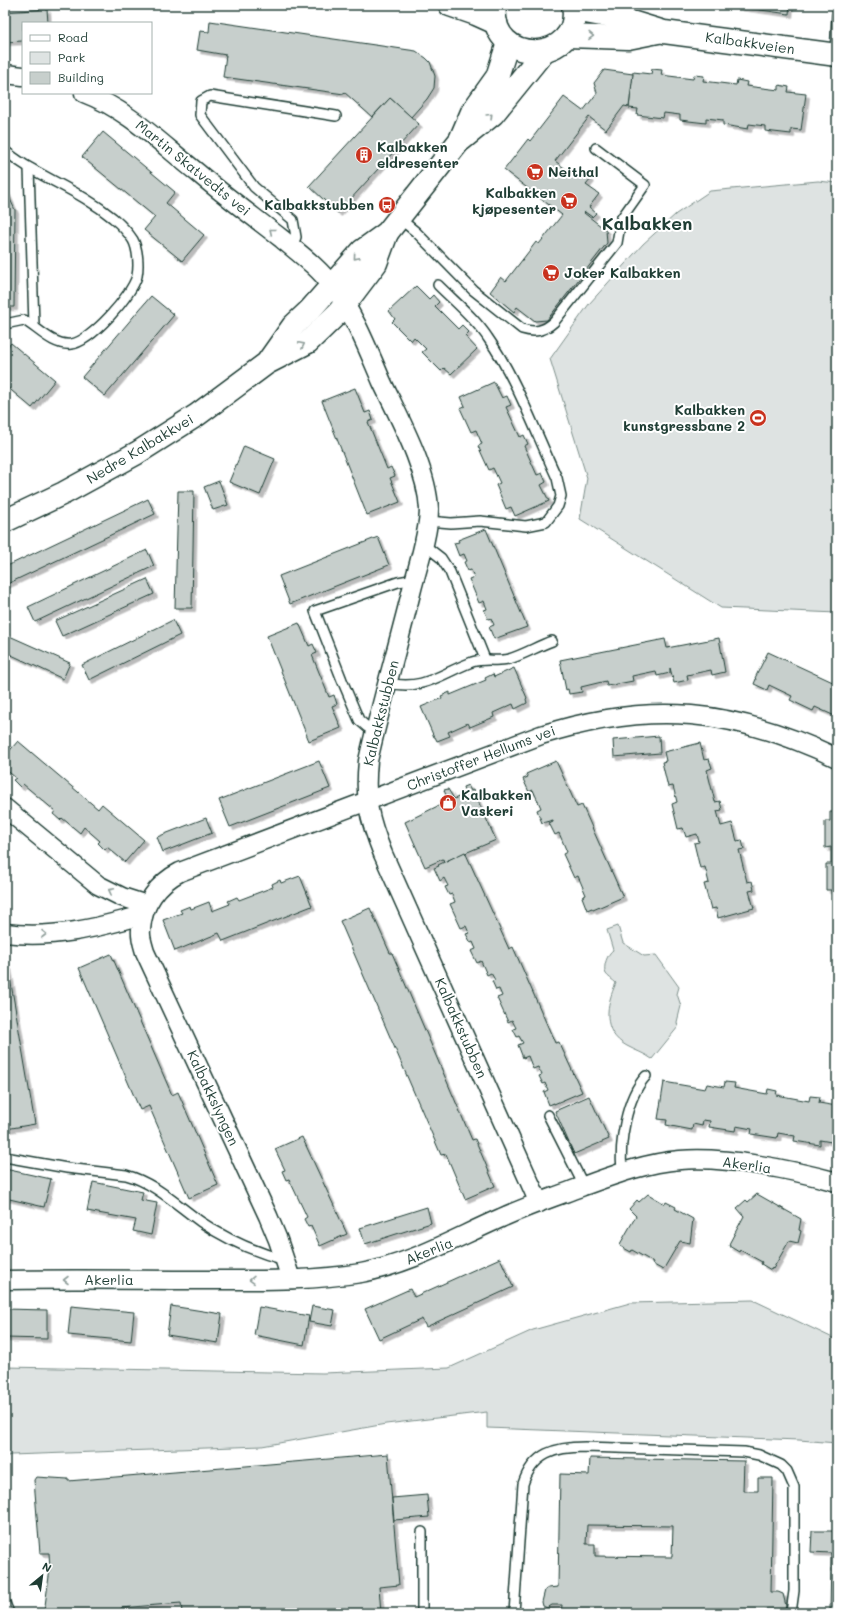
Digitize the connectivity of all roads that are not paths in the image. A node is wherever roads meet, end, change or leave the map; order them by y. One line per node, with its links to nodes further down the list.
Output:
1 (450, 5): 3 (main road)
2 (574, 7): 5 (main road, Kalbakkveien); 6 (main road)
3 (495, 14): 7 (main road)
4 (837, 16): 9 (lane)
5 (664, 32): 6 (main road, Kalbakkveien, one-way to 5); 9 (main road, Kalbakkveien)
6 (567, 36): 8 (main road)
7 (508, 43): 8 (main road); 14 (main road, Nedre Kalbakkvei)
8 (544, 51): 14 (main road, Nedre Kalbakkvei, one-way to 8)
9 (836, 55)
10 (5, 74): 11 (street)
11 (22, 76)
12 (87, 94): 19 (street, Martin Skatvedts vei, one-way to 12)
13 (336, 116): 19 (lane)
14 (460, 140): 18 (main road, Nedre Kalbakkvei)
15 (596, 148): 18 (lane)
16 (5, 151): 17 (lane)
17 (29, 168): 24 (lane); 24 (lane)
18 (393, 225): 20 (main road, Nedre Kalbakkvei, one-way to 20); 22 (main road, Nedre Kalbakkvei)
19 (292, 248): 20 (street, Martin Skatvedts vei)
20 (332, 285): 22 (street, Kalbakkstubben); 25 (main road, Nedre Kalbakkvei)
21 (438, 285): 27 (lane)
22 (345, 304): 25 (main road, Nedre Kalbakkvei, one-way to 22); 27 (street, Kalbakkstubben)
23 (5, 324): 24 (lane)
24 (34, 325)
25 (268, 363): 26 (main road, Nedre Kalbakkvei)
26 (5, 521)
27 (428, 521): 28 (street, Kalbakkstubben)
28 (423, 544): 29 (street, Kalbakkstubben); 31 (lane)
29 (415, 579): 32 (street, Kalbakkstubben); 33 (lane)
30 (552, 640): 31 (lane)
31 (485, 659): 32 (lane)
32 (388, 683): 33 (street, Kalbakkstubben)
33 (375, 731): 35 (street, Kalbakkstubben)
34 (837, 758): 35 (street, Christoffer Hellums vei)
35 (367, 801): 37 (street, Christoffer Hellums vei); 45 (street, Kalbakkstubben)
36 (5, 808): 37 (street, one-way to 36)
37 (145, 910): 38 (street, one-way to 37); 46 (street, Kalbakkslyngen)
38 (5, 932)
39 (646, 1076): 42 (lane)
40 (548, 1115): 44 (lane)
41 (5, 1157): 46 (lane)
42 (622, 1171): 43 (street, Akerlia); 44 (street, Akerlia)
43 (837, 1182)
44 (584, 1186): 45 (street, Akerlia)
45 (539, 1203): 47 (street, Akerlia)
46 (285, 1260): 47 (street, Kalbakkslyngen)
47 (291, 1279): 48 (street, Akerlia, one-way to 48)
48 (5, 1280)
49 (422, 1532): 52 (lane)
50 (5, 1604): 51 (lane)
51 (9, 1613)
52 (422, 1613)
53 (514, 1613): 54 (lane)
54 (792, 1613)

